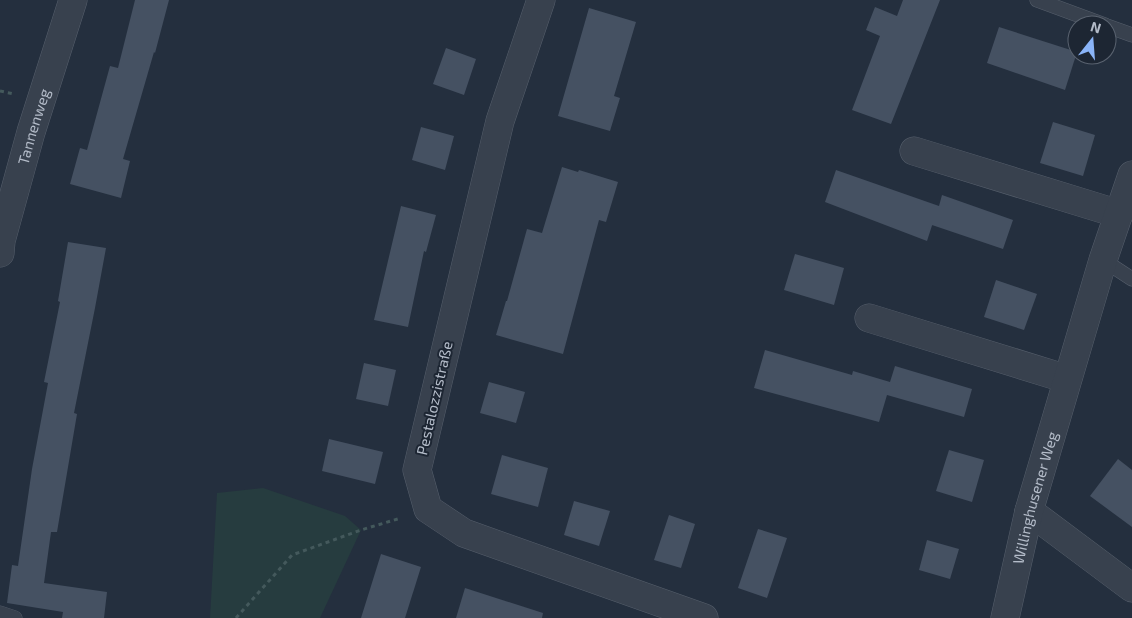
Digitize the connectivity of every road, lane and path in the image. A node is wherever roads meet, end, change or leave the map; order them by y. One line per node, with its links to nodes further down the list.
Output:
1 (72, 0): 10 (street, Tannenweg)
2 (540, 0): 15 (street, Pestalozzistraße)
3 (1037, 0): 4 (lane)
4 (1078, 15)
5 (1117, 29): 6 (lane)
6 (1132, 35)
7 (914, 151): 9 (street)
8 (1132, 176): 9 (street, Willinghusener Weg)
9 (1119, 214): 11 (street, Willinghusener Weg)
10 (0, 253)
11 (1103, 260): 12 (lane); 14 (street, Willinghusener Weg)
12 (1132, 280)
13 (869, 318): 14 (street)
14 (1067, 379): 16 (street, Willinghusener Weg)
15 (428, 510): 20 (path); 21 (street)
16 (1029, 510): 17 (street); 22 (street, Willinghusener Weg)
17 (1132, 588)
18 (0, 613): 19 (lane)
19 (15, 618)
20 (236, 618)
21 (704, 618)
22 (1005, 618)

